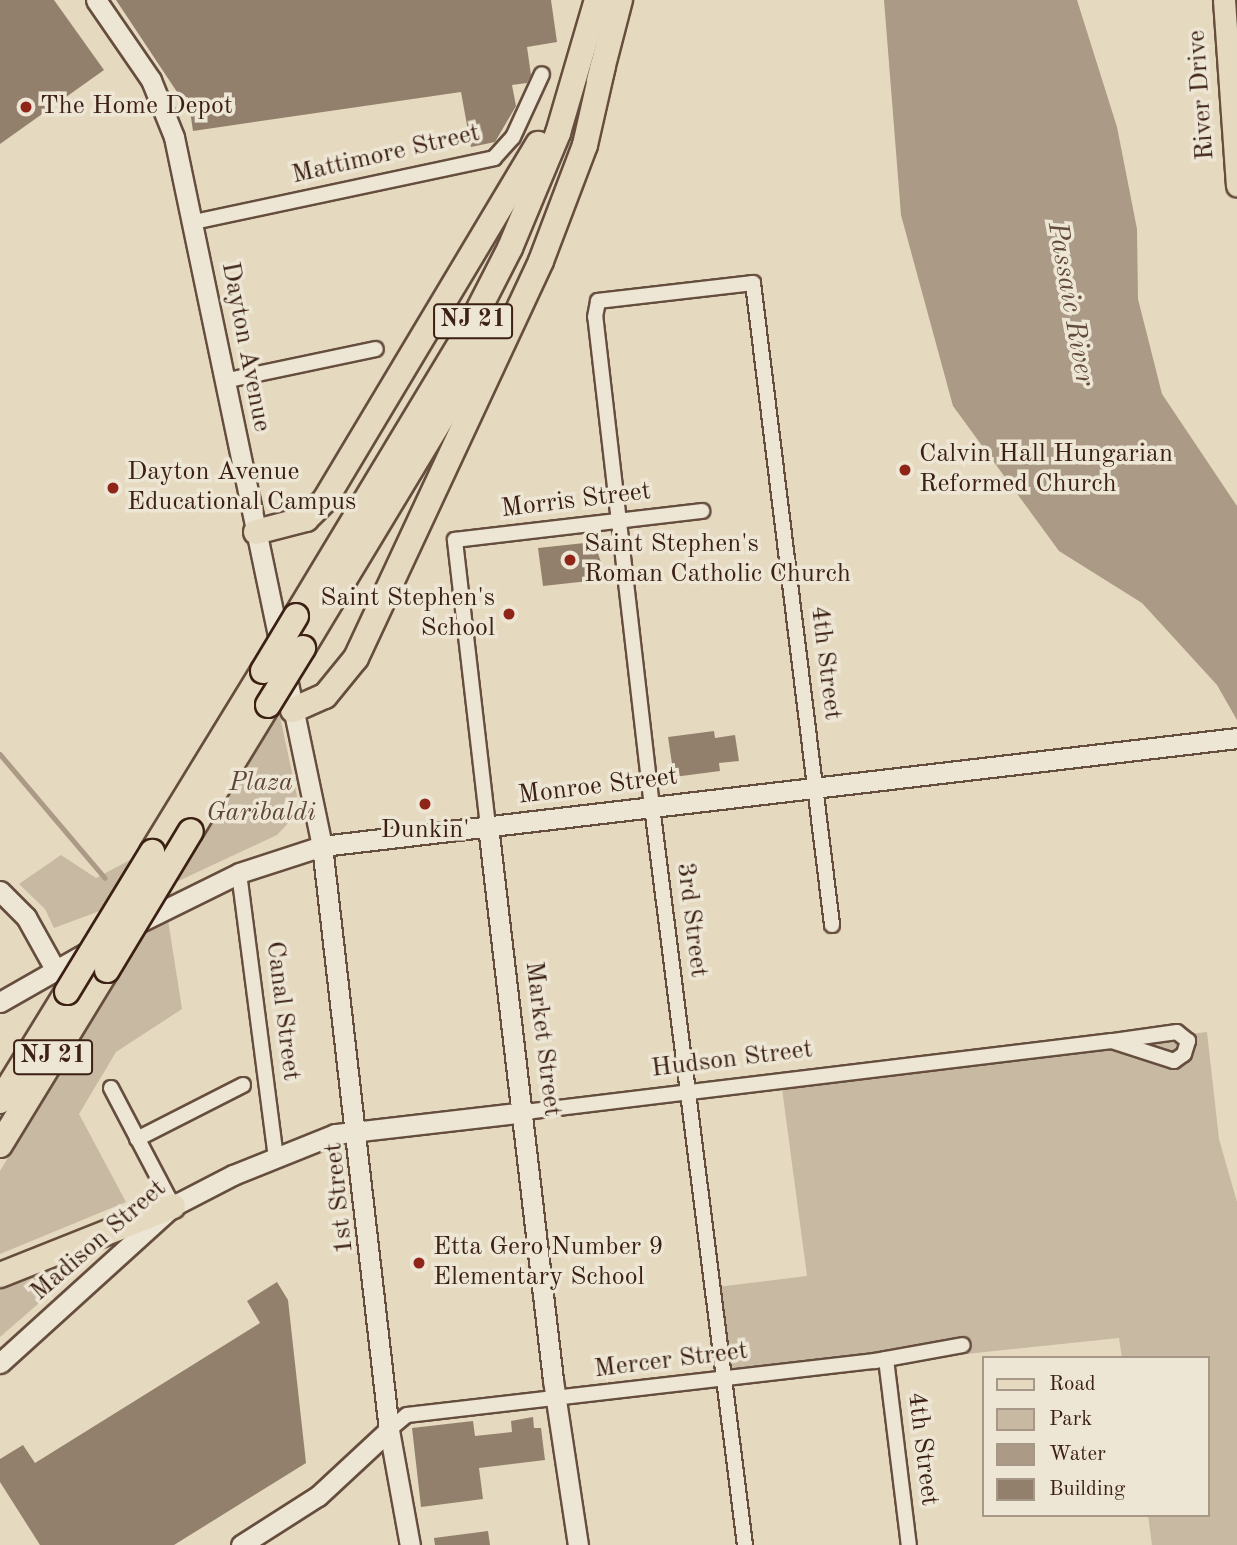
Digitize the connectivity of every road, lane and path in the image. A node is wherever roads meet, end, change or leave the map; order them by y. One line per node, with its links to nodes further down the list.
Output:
1 (96, 0): 10 (street, Dayton Avenue)
2 (585, 0): 16 (highway)
3 (597, 0): 27 (highway, NJ 21, bridge)
4 (620, 0): 6 (highway, NJ 21)
5 (1224, 0): 8 (main road, River Drive)
6 (603, 66): 18 (highway); 37 (highway, NJ 21, bridge)
7 (542, 74): 10 (street, Mattimore Street)
8 (1236, 163): 9 (main road, River Drive)
9 (1237, 186)
10 (194, 222): 13 (street, Dayton Avenue)
11 (753, 283): 15 (street, 3rd Street); 20 (street, 4th Street)
12 (376, 349): 13 (street)
13 (223, 381): 16 (street, Dayton Avenue)
14 (702, 511): 15 (street, Morris Street)
15 (619, 521): 17 (street, Morris Street); 21 (street, 3rd Street)
16 (256, 532): 18 (street, Dayton Avenue)
17 (455, 540): 22 (street, Market Street)
18 (293, 710): 23 (street, Dayton Avenue)
19 (1233, 738): 20 (street, Monroe Street)
20 (816, 787): 21 (street, Monroe Street); 26 (street, 4th Street)
21 (652, 807): 22 (street, Monroe Street); 32 (street, 3rd Street)
22 (488, 826): 23 (street, Monroe Street); 34 (street, Market Street)
23 (322, 846): 24 (street, Monroe Street); 35 (street, 1st Street)
24 (239, 873): 27 (street, Monroe Street); 38 (street, Canal Street)
25 (0, 891): 27 (street)
26 (832, 925)
27 (61, 981): 28 (street, Monroe Street); 33 (highway, NJ 21)
28 (0, 1002)
29 (1112, 1041): 32 (street, Hudson Street)
30 (243, 1085): 36 (street)
31 (111, 1088): 36 (street)
32 (689, 1092): 34 (street, Hudson Street); 44 (street, 3rd Street)
33 (0, 1101)
34 (525, 1112): 35 (street, Hudson Street); 45 (street, Market Street)
35 (359, 1131): 38 (street, Madison Street); 46 (street, 1st Street)
36 (137, 1139): 39 (street)
37 (0, 1145)
38 (276, 1156): 39 (street, Madison Street)
39 (173, 1206): 40 (highway); 43 (street, Madison Street)
40 (0, 1275)
41 (963, 1345): 42 (street, Mercer Street)
42 (886, 1359): 44 (street, Mercer Street); 51 (street, 4th Street)
43 (0, 1363)
44 (725, 1380): 45 (street, Mercer Street); 50 (street, 3rd Street)
45 (555, 1395): 46 (street, Mercer Street); 49 (street, Market Street)
46 (389, 1430): 47 (street); 48 (street, 1st Street)
47 (241, 1545)
48 (410, 1545)
49 (578, 1545)
50 (745, 1545)
51 (909, 1545)

